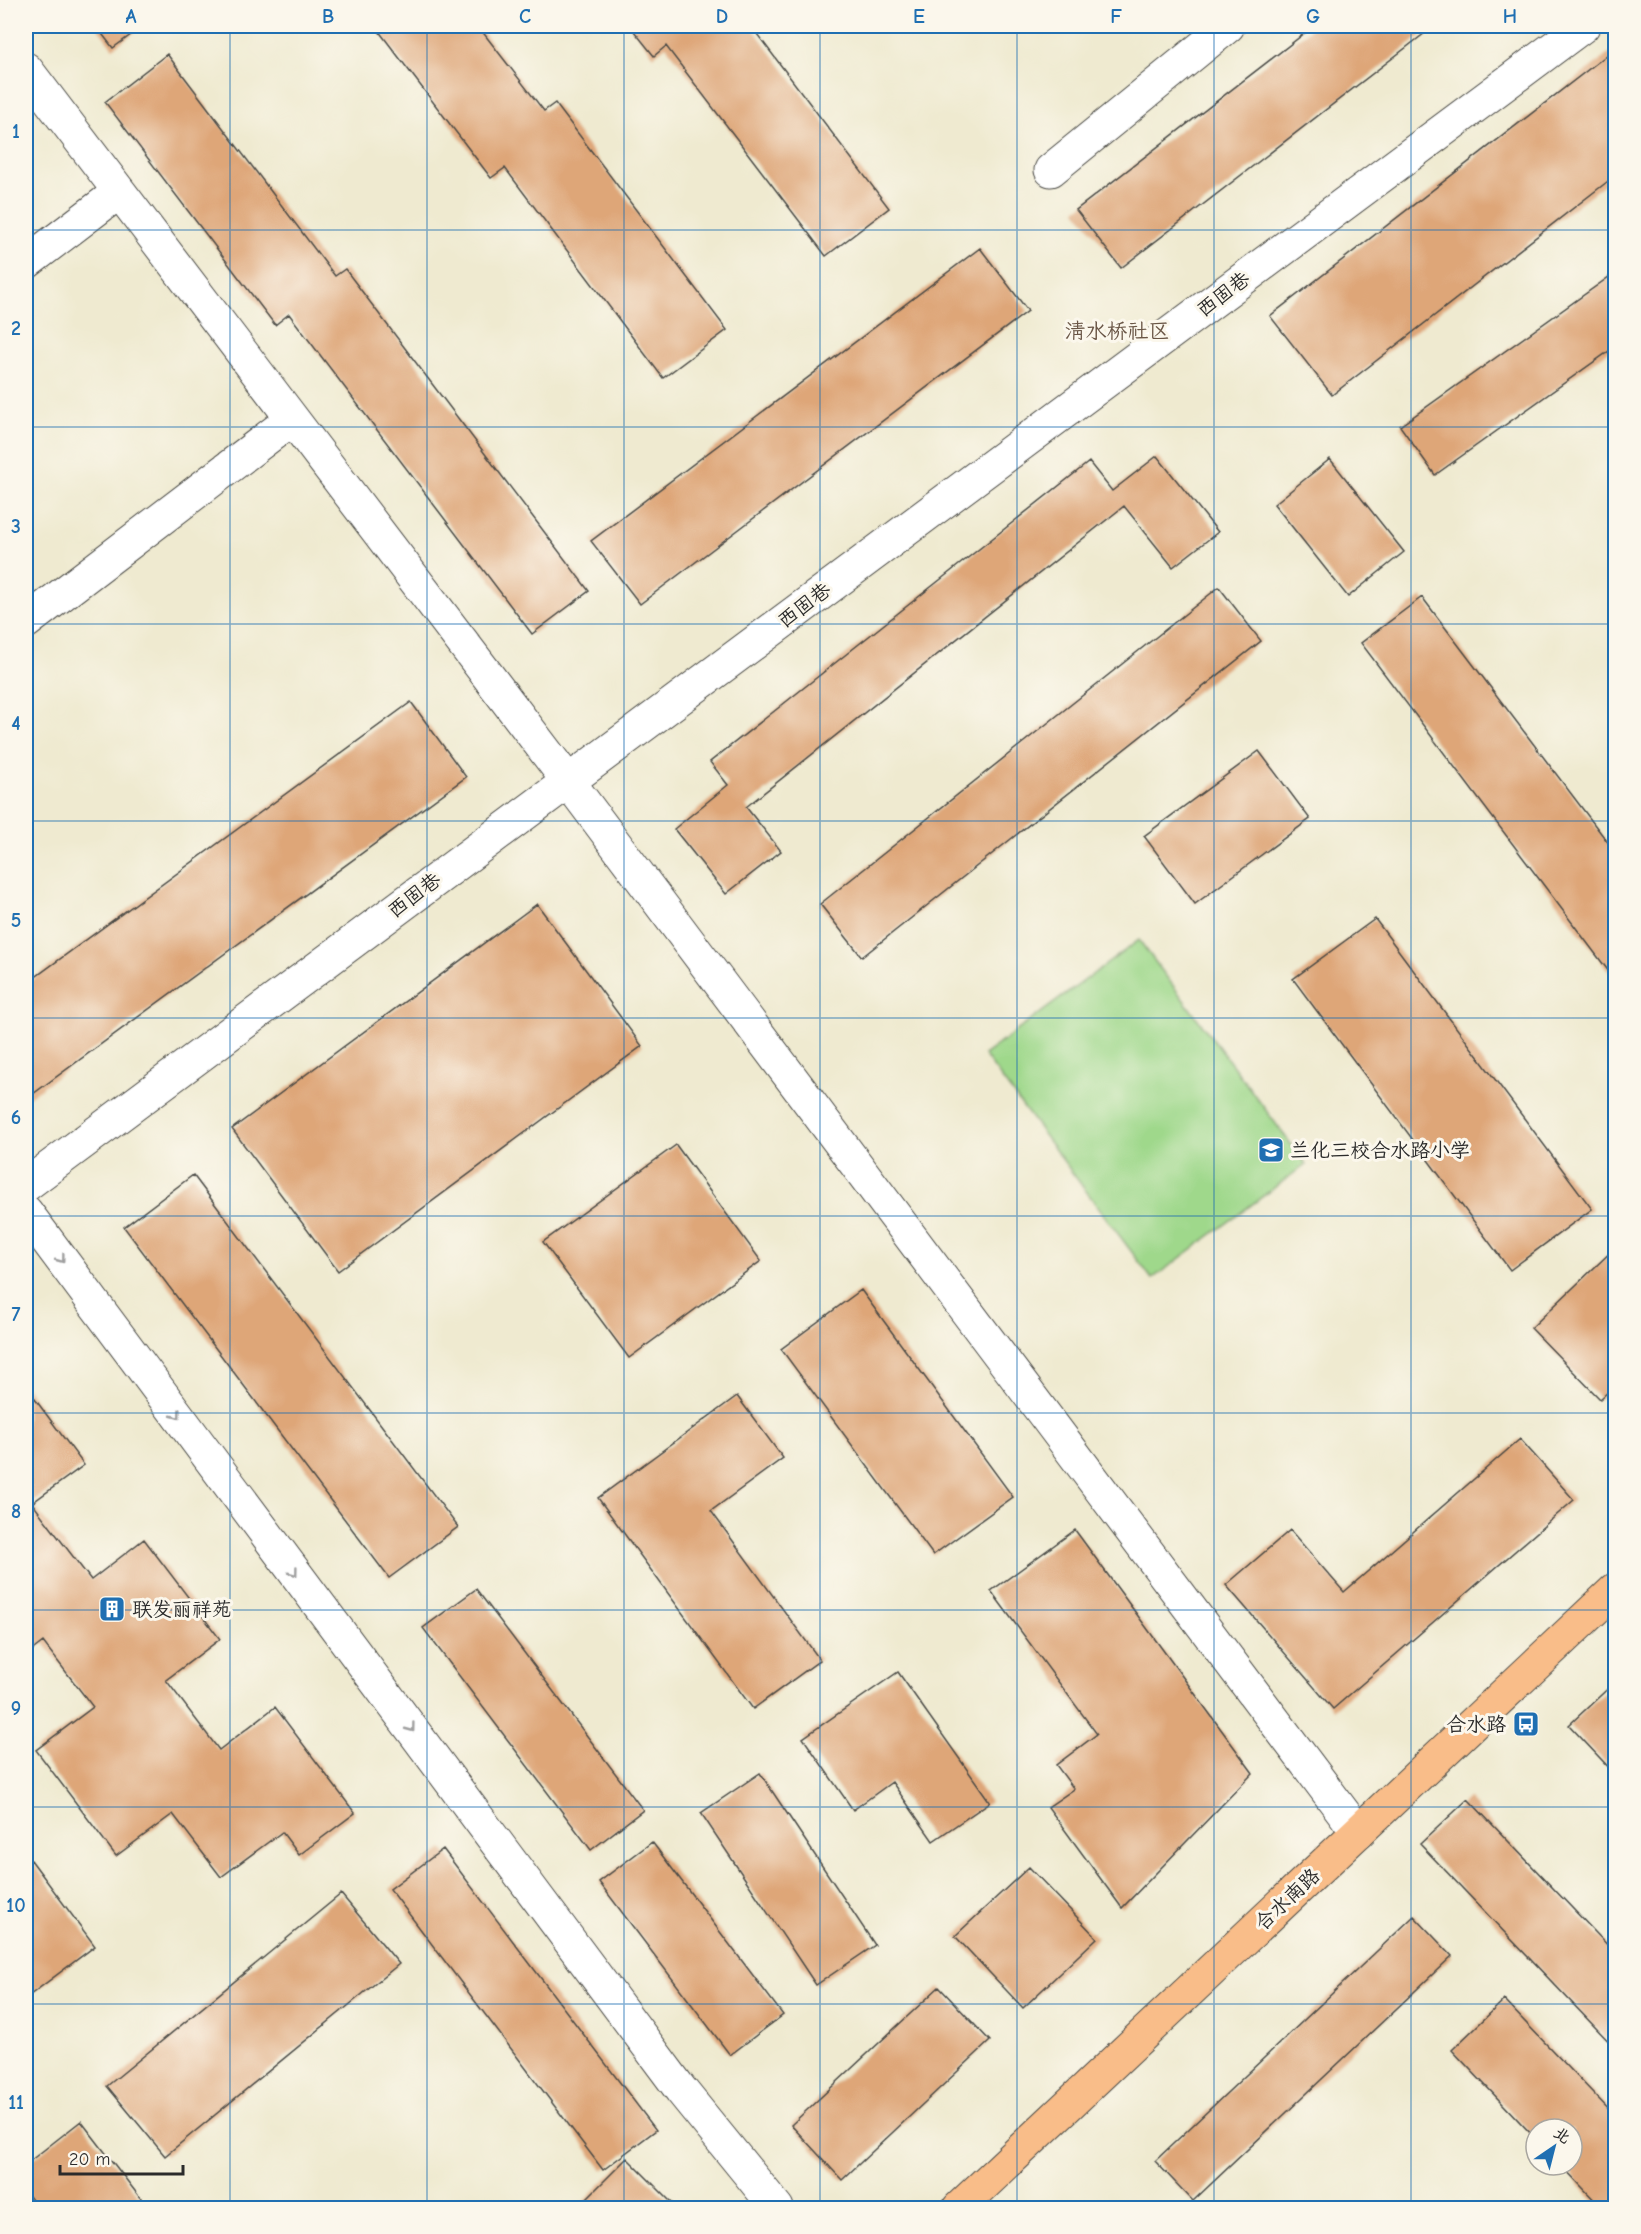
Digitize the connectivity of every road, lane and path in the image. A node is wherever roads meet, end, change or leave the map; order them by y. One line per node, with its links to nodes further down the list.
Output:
1 (1228, 26): 4 (street)
2 (1583, 26): 9 (street, 西固巷)
3 (26, 69): 5 (street)
4 (1051, 170)
5 (119, 192): 6 (street); 7 (street)
6 (26, 263)
7 (292, 419): 8 (street); 9 (street)
8 (26, 622)
9 (568, 781): 10 (street, 西固巷); 13 (street)
10 (26, 1185)
11 (26, 1212): 14 (street, one-way to 14)
12 (1616, 1589): 13 (main road, 合水南路)
13 (1358, 1832): 15 (main road, 合水南路)
14 (777, 2208)
15 (959, 2208)

